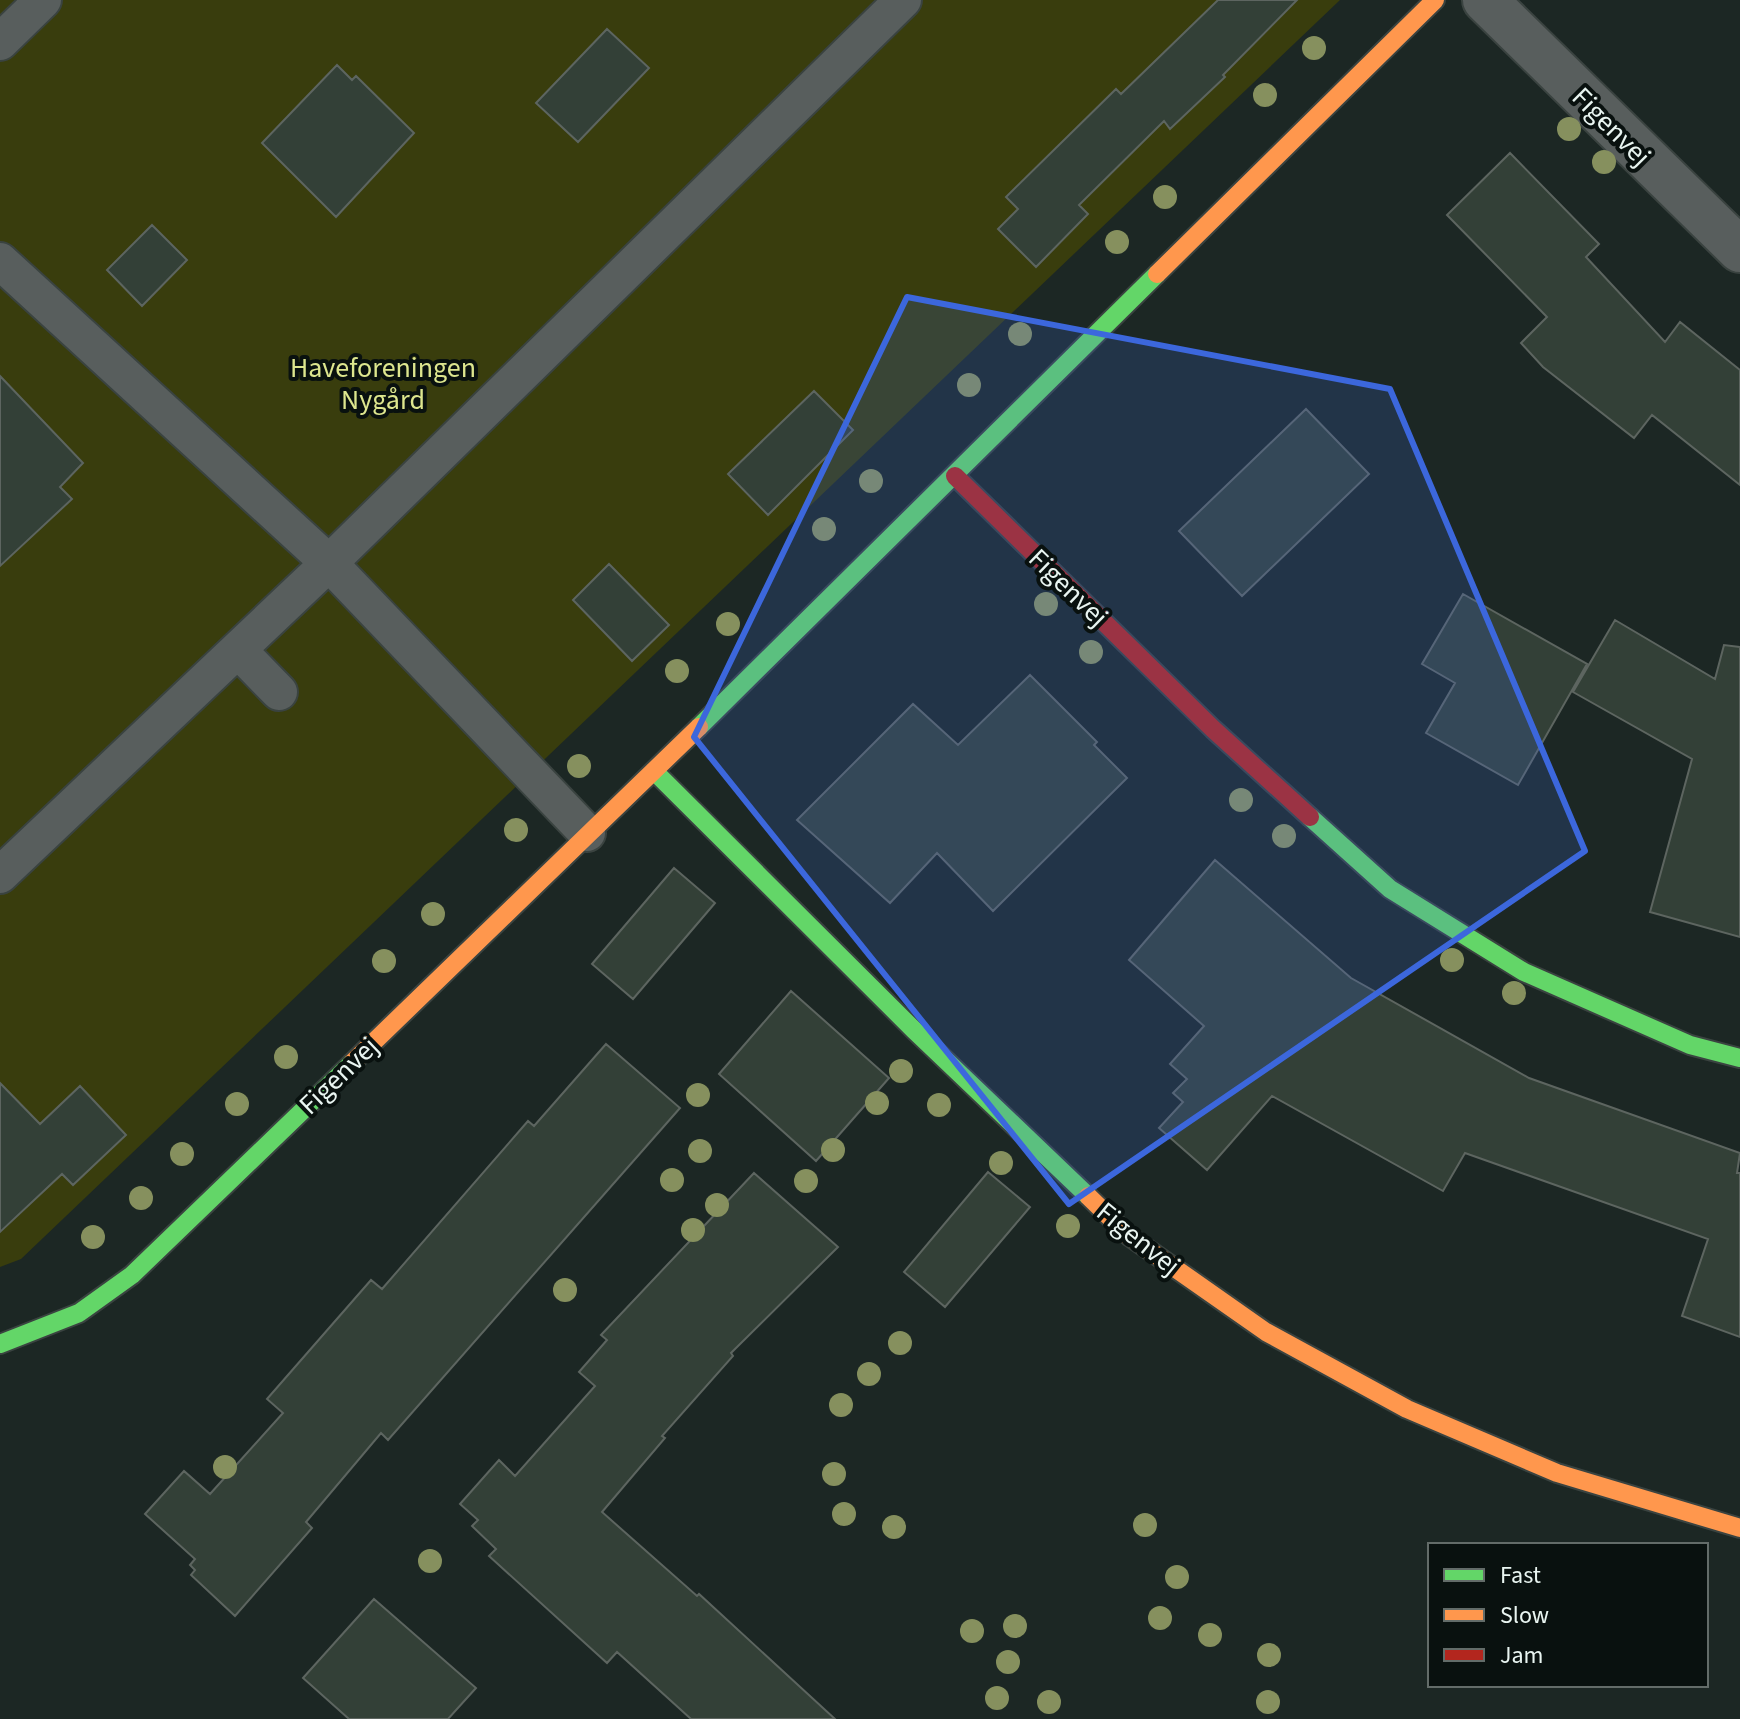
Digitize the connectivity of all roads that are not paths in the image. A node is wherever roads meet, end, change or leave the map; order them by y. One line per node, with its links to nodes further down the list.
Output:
1 (43, 0): 5 (lane)
2 (903, 0): 9 (lane)
3 (1435, 0): 8 (street, Figenvej)
4 (1485, 0): 6 (street, Figenvej)
5 (0, 42)
6 (1740, 250)
7 (0, 261): 9 (lane)
8 (955, 476): 12 (street, Figenvej); 15 (street, Figenvej)
9 (329, 563): 10 (lane); 13 (lane)
10 (238, 650): 11 (lane); 14 (lane)
11 (279, 692)
12 (654, 771): 13 (street, Figenvej); 17 (street, Figenvej)
13 (587, 833): 16 (street, Figenvej)
14 (0, 875)
15 (1740, 1058)
16 (0, 1344)
17 (1740, 1528)

